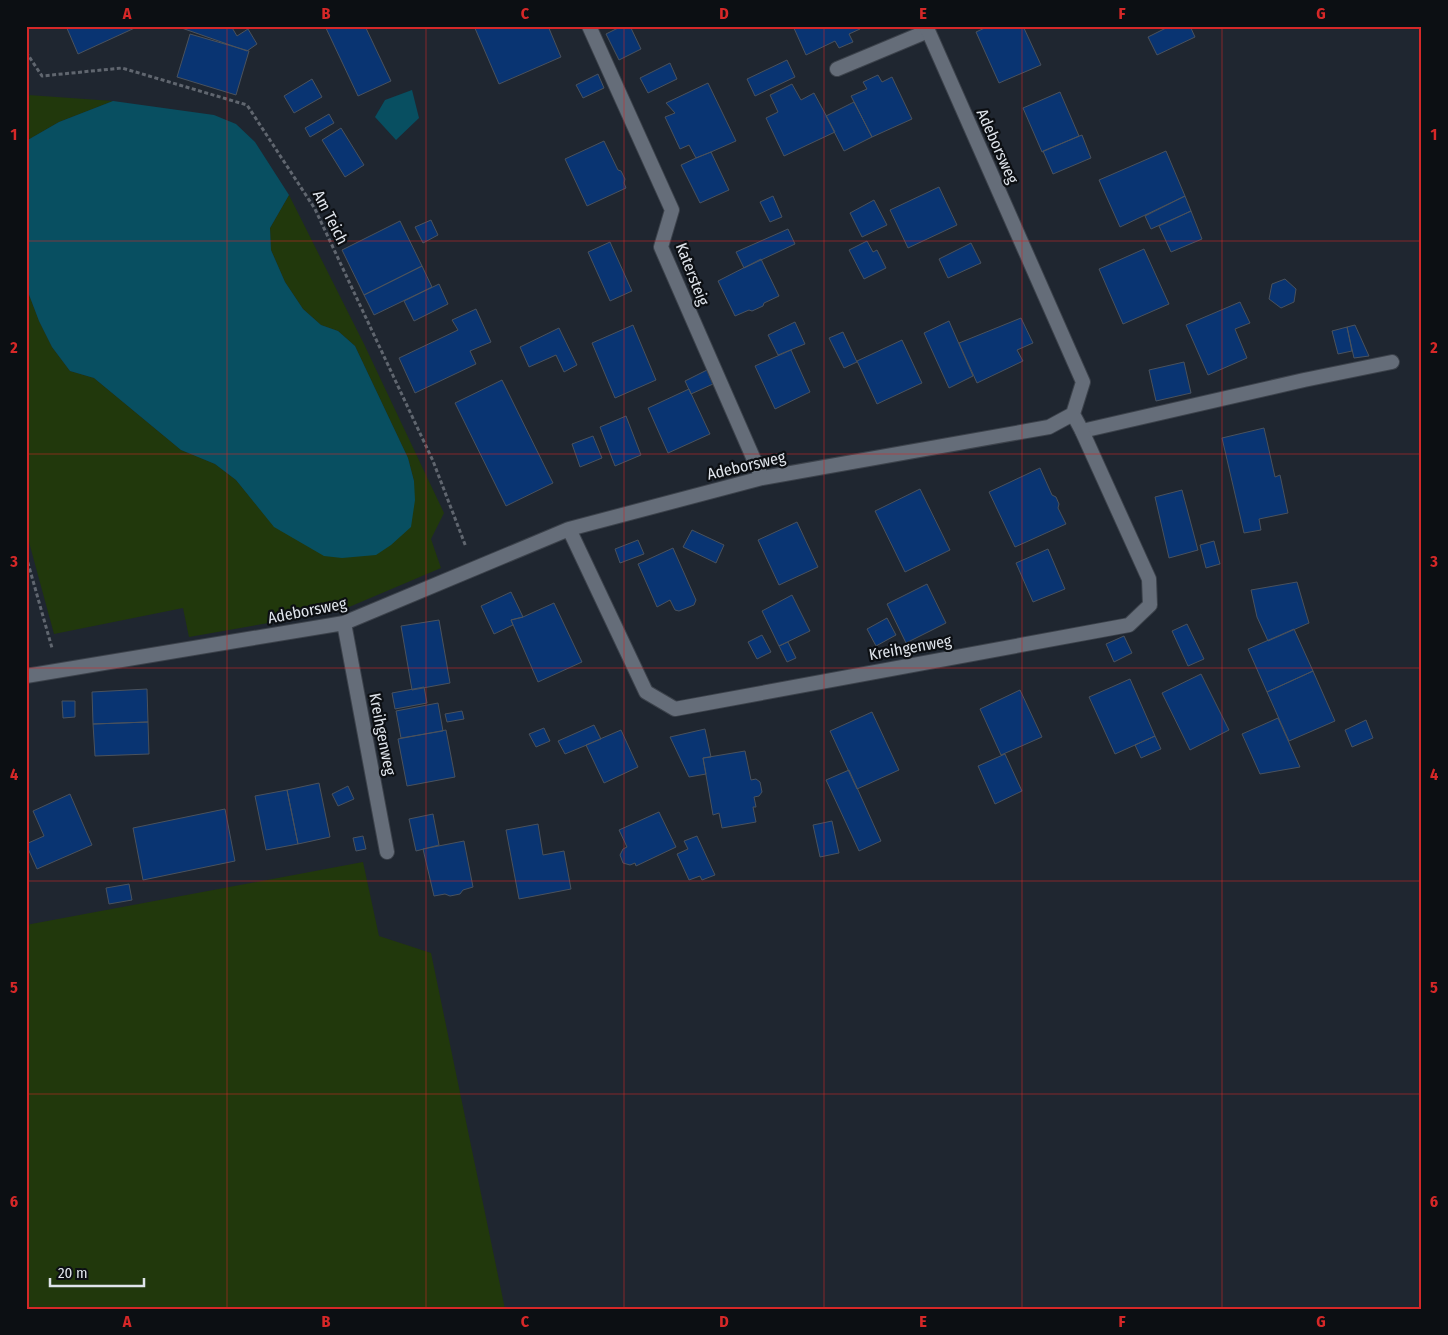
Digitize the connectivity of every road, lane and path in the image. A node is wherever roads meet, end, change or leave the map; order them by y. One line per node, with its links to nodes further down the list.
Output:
1 (589, 26): 8 (street, Katersteig)
2 (927, 29): 4 (street); 6 (street, Adeborsweg)
3 (26, 52): 11 (path, Am Teich)
4 (837, 69)
5 (1392, 362): 7 (street)
6 (1072, 414): 7 (street, Kreihgenweg); 8 (street, Adeborsweg)
7 (1082, 431): 9 (street, Kreihgenweg)
8 (762, 478): 9 (street, Adeborsweg)
9 (569, 529): 11 (street, Adeborsweg)
10 (26, 556): 13 (path)
11 (475, 568): 12 (street, Adeborsweg)
12 (344, 623): 13 (street, Adeborsweg); 15 (street, Kreihgenweg)
13 (58, 670): 14 (street, Adeborsweg)
14 (26, 676)
15 (387, 852)

